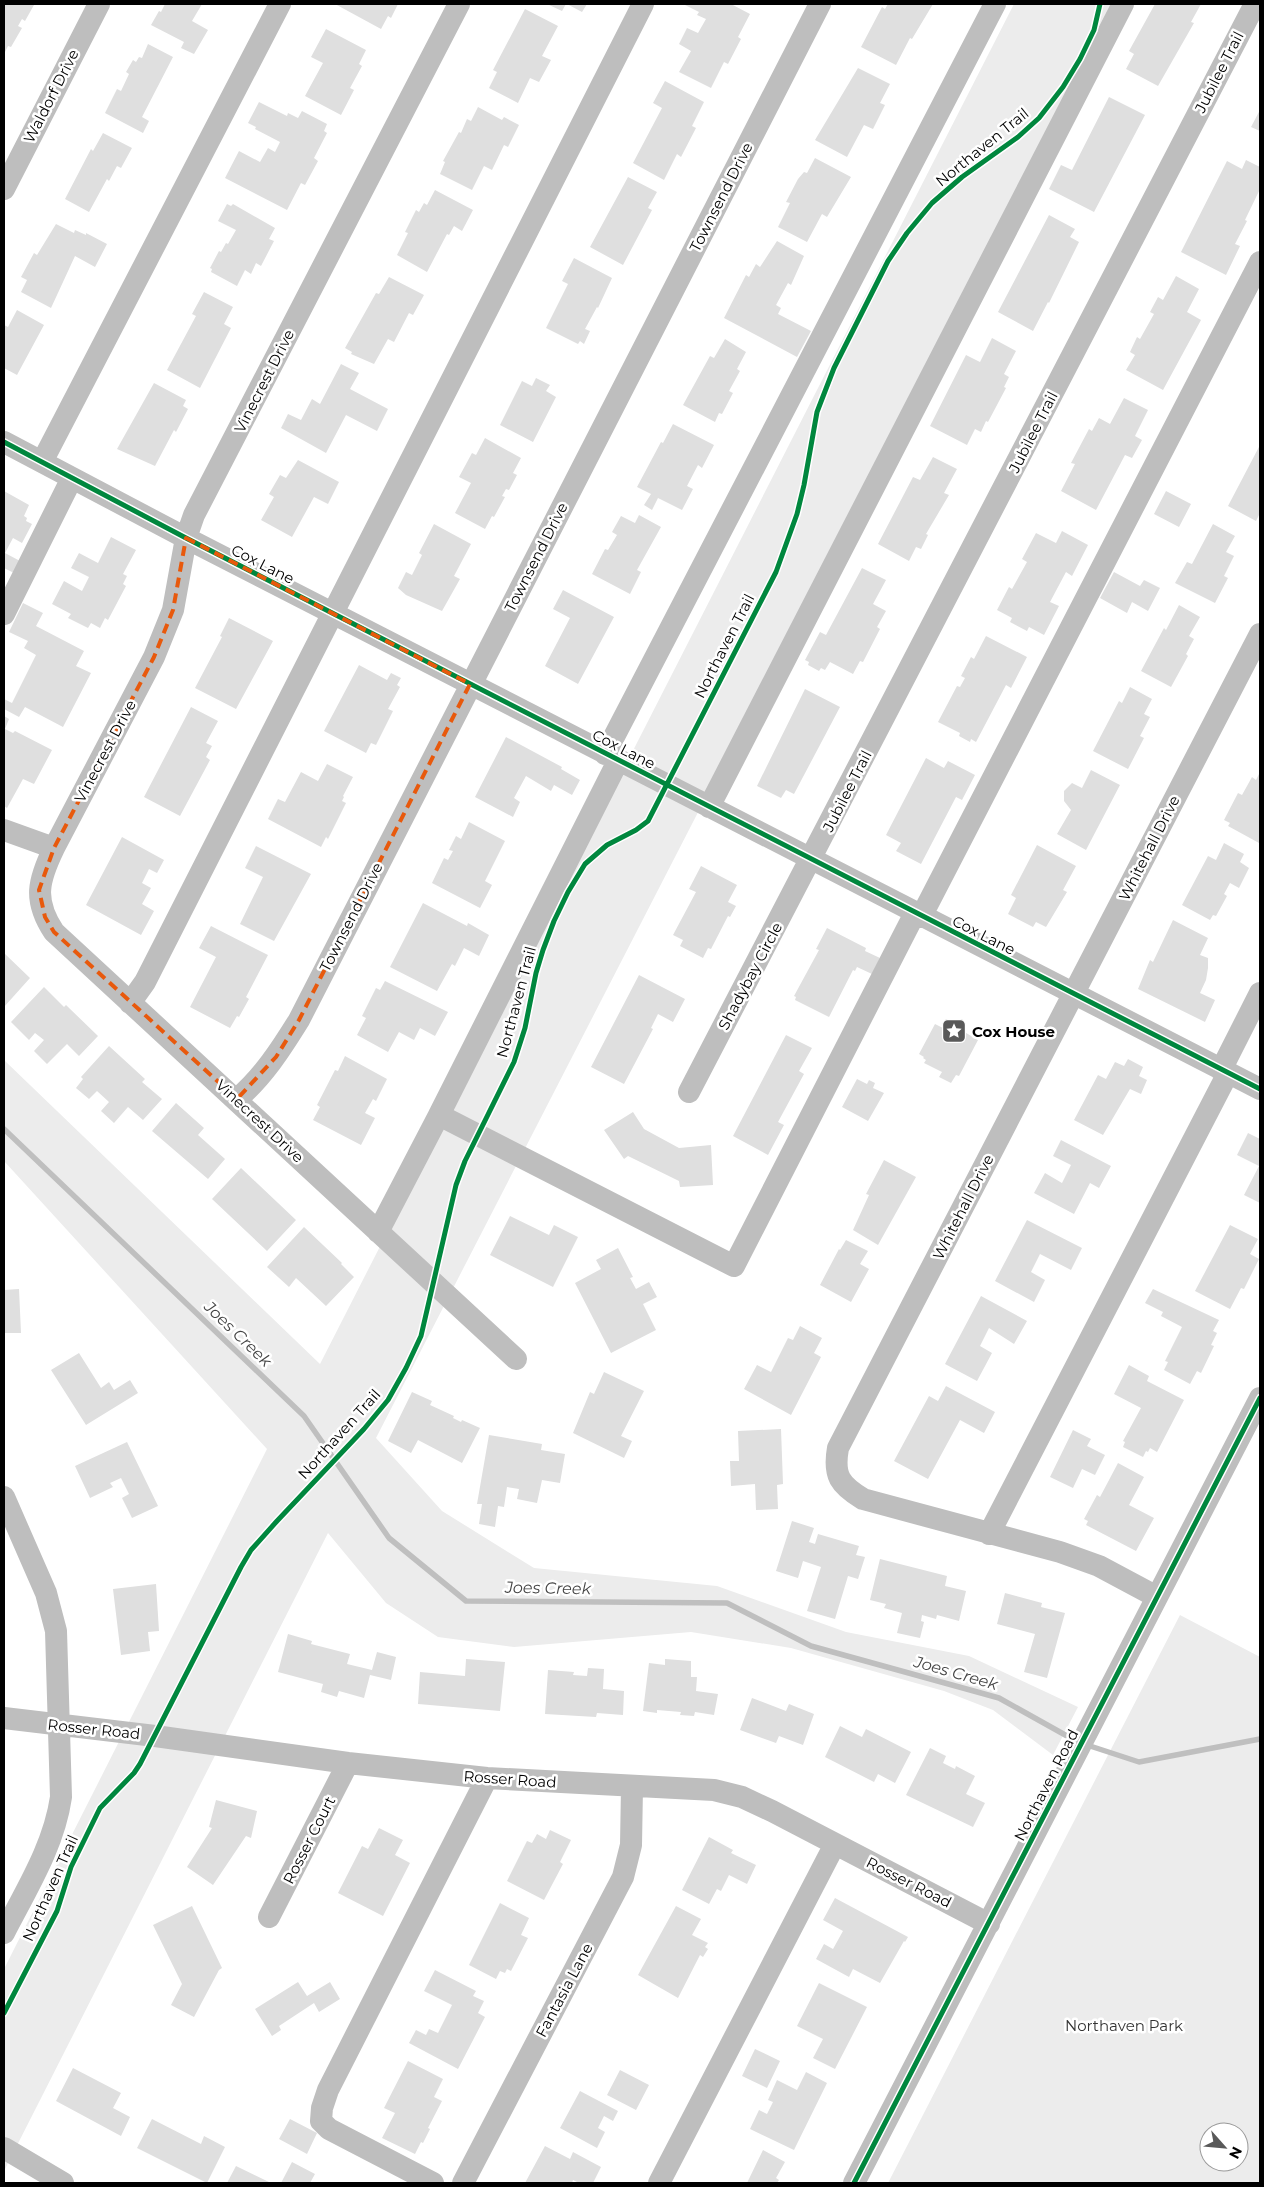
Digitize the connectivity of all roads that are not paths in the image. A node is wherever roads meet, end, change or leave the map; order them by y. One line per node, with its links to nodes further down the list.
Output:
1 (99, 4): 9 (street, Waldorf Drive)
2 (280, 4): 12 (street)
3 (459, 4): 14 (street, Vinecrest Drive)
4 (644, 4): 15 (street)
5 (820, 4): 18 (street, Townsend Drive)
6 (995, 4): 19 (street)
7 (1123, 4): 20 (street)
8 (1255, 4): 23 (street, Jubilee Trail)
9 (4, 189)
10 (1260, 262): 24 (street)
11 (4, 442): 12 (street, Cox Lane)
12 (42, 462): 13 (street, Cox Lane)
13 (72, 478): 14 (street, Cox Lane); 16 (street)
14 (186, 538): 15 (street, Cox Lane); 22 (street, Vinecrest Drive)
15 (332, 613): 18 (street, Cox Lane); 27 (street)
16 (4, 614)
17 (1260, 634): 26 (street, Whitehall Drive)
18 (470, 684): 19 (street, Cox Lane); 31 (street, Townsend Drive)
19 (612, 757): 20 (street, Cox Lane); 32 (street)
20 (709, 807): 23 (street, Cox Lane)
21 (4, 830): 22 (street)
22 (54, 848): 27 (street, Vinecrest Drive)
23 (811, 860): 24 (street, Cox Lane); 30 (street, Shadybay Circle)
24 (918, 915): 26 (street, Cox Lane); 32 (street)
25 (1260, 993): 28 (street)
26 (1073, 994): 28 (street, Cox Lane); 37 (street, Whitehall Drive)
27 (130, 1003): 31 (street, Vinecrest Drive)
28 (1224, 1072): 29 (street, Cox Lane); 37 (street)
29 (1260, 1089)
30 (689, 1092)
31 (237, 1099): 33 (street, Vinecrest Drive)
32 (439, 1115): 33 (street)
33 (378, 1232): 34 (street, Vinecrest Drive)
34 (516, 1360)
35 (1260, 1398): 38 (street, Northaven Road)
36 (4, 1497): 40 (street)
37 (989, 1534): 38 (street, Whitehall Drive)
38 (1157, 1597): 46 (street, Northaven Road)
39 (4, 1718): 40 (street, Rosser Road)
40 (60, 1726): 41 (street, Rosser Road); 47 (street)
41 (348, 1763): 42 (street, Rosser Road); 45 (street, Rosser Court)
42 (487, 1778): 43 (street, Rosser Road); 50 (street)
43 (632, 1787): 44 (street, Rosser Road); 51 (street, Fantasia Lane)
44 (835, 1844): 46 (street, Rosser Road); 52 (street)
45 (269, 1917)
46 (989, 1924): 53 (street, Northaven Road)
47 (4, 1933)
48 (4, 2148): 49 (street)
49 (63, 2183)
50 (433, 2183)
51 (463, 2183)
52 (659, 2183)
53 (854, 2183)

